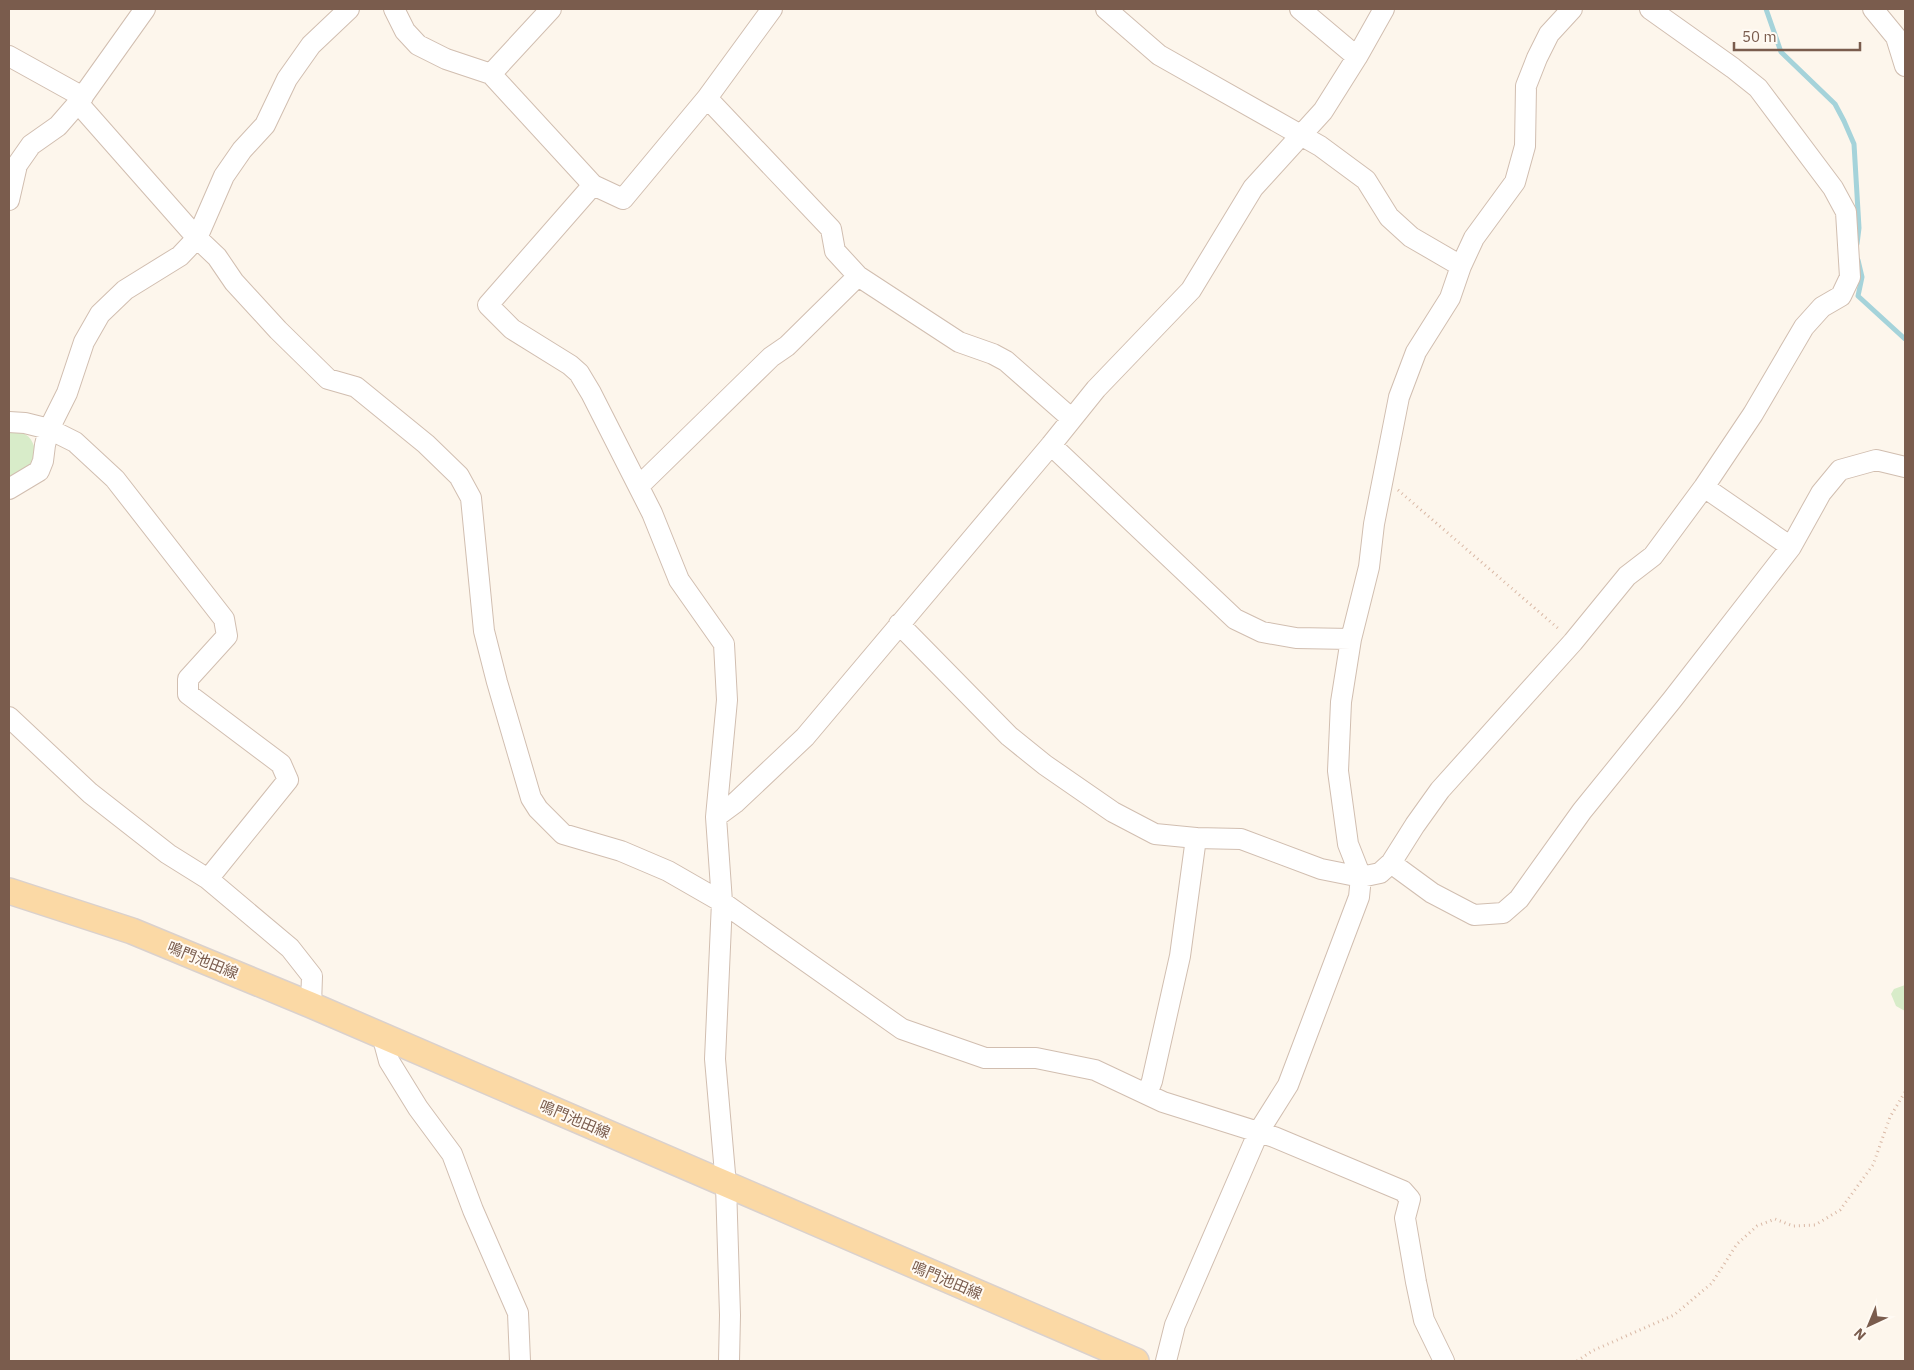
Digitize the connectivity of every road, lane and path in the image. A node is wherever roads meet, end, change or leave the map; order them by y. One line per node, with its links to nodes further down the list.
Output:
1 (145, 9): 17 (street)
2 (349, 9): 21 (street)
3 (394, 9): 15 (street)
4 (551, 9): 15 (street)
5 (772, 9): 16 (street)
6 (1106, 9): 18 (street)
7 (1300, 9): 13 (street)
8 (1384, 9): 13 (street)
9 (1572, 9): 22 (street)
10 (1650, 9): 31 (street)
11 (1873, 9): 14 (street)
12 (9, 56): 17 (street)
13 (1357, 57): 18 (street)
14 (1905, 66)
15 (491, 74): 19 (street)
16 (707, 98): 19 (street); 23 (street)
17 (80, 100): 20 (street); 21 (street)
18 (1302, 136): 22 (street); 24 (street)
19 (593, 185): 30 (street)
20 (9, 200)
21 (197, 238): 26 (street); 44 (street)
22 (1461, 266): 29 (street)
23 (858, 276): 24 (street); 30 (street)
24 (1072, 419): 27 (street)
25 (9, 422): 26 (street)
26 (49, 429): 32 (street); 42 (street)
27 (1051, 446): 34 (street); 35 (street)
28 (1905, 467): 33 (street)
29 (1382, 481): 35 (street); 36 (path)
30 (638, 486): 38 (street)
31 (1704, 486): 33 (street); 36 (street)
32 (9, 489)
33 (1791, 547): 40 (street)
34 (899, 624): 38 (street); 39 (street)
35 (1351, 640): 41 (street)
36 (1573, 642): 40 (street)
37 (9, 717): 42 (street)
38 (716, 817): 44 (street)
39 (1196, 838): 41 (street); 48 (street)
40 (1391, 863): 41 (street)
41 (1361, 877): 49 (street)
42 (208, 879): 45 (street)
43 (9, 892): 45 (main road, 鳴門池田線)
44 (722, 902): 48 (street); 50 (street)
45 (311, 1005): 46 (main road, 鳴門池田線)
46 (382, 1035): 50 (main road, 鳴門池田線); 51 (street)
47 (1905, 1092): 56 (path)
48 (1147, 1094): 49 (street)
49 (1259, 1131): 54 (street); 55 (street)
50 (726, 1185): 52 (street); 53 (main road, 鳴門池田線)
51 (520, 1361)
52 (729, 1361)
53 (1136, 1361)
54 (1166, 1361)
55 (1444, 1361)
56 (1577, 1361)

